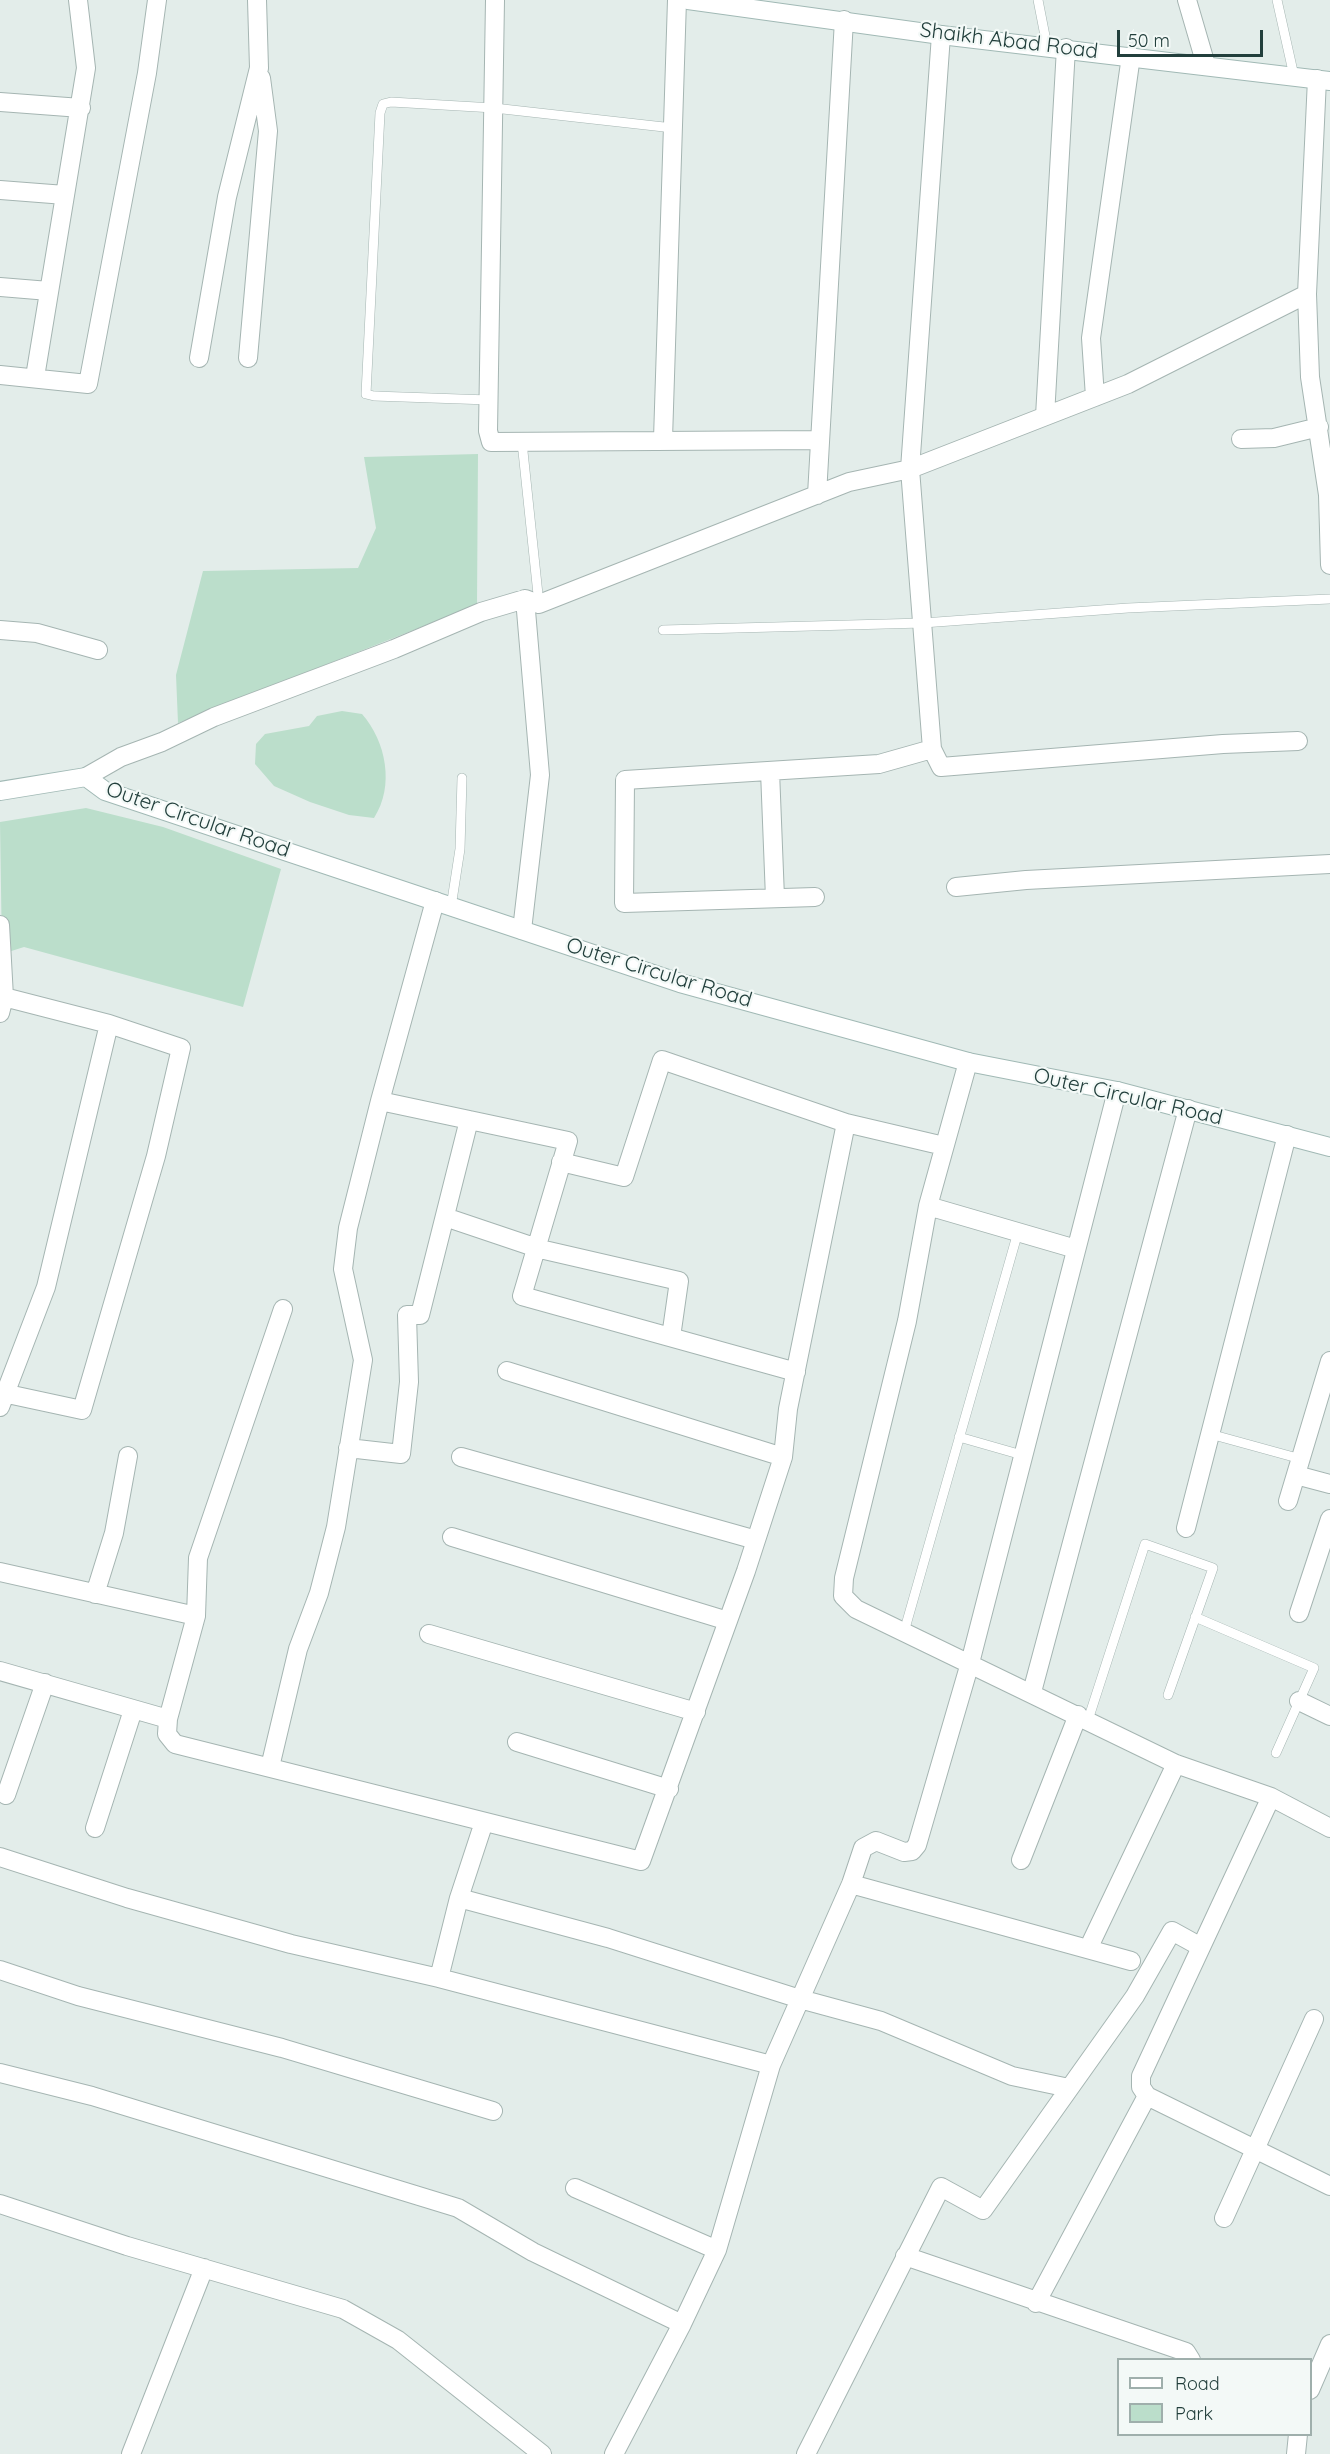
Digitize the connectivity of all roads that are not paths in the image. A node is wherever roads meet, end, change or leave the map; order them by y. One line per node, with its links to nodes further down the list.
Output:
1 (78, 0): 21 (street)
2 (157, 0): 32 (street)
3 (257, 0): 17 (street)
4 (495, 0): 22 (street)
5 (677, 0): 23 (street)
6 (688, 0): 10 (street, Shaikh Abad Road)
7 (1038, 0): 13 (lane)
8 (1187, 0): 16 (street)
9 (1277, 0): 18 (lane)
10 (743, 4): 11 (street, Shaikh Abad Road)
11 (844, 20): 12 (street, Shaikh Abad Road); 39 (street)
12 (941, 35): 13 (street, Shaikh Abad Road); 41 (street)
13 (1047, 46): 14 (street, Shaikh Abad Road)
14 (1066, 48): 15 (street, Shaikh Abad Road); 35 (street)
15 (1131, 56): 16 (street, Shaikh Abad Road); 33 (street)
16 (1206, 65): 18 (street, Shaikh Abad Road)
17 (259, 68): 29 (street); 30 (street)
18 (1294, 76): 19 (street, Shaikh Abad Road)
19 (1323, 80): 28 (street)
20 (0, 102): 21 (street)
21 (81, 108): 25 (street)
22 (494, 108): 23 (lane); 34 (street); 34 (lane)
23 (673, 128): 37 (street)
24 (0, 190): 25 (street)
25 (65, 195): 27 (street)
26 (0, 287): 27 (street)
27 (49, 291): 32 (street)
28 (1307, 294): 33 (street); 36 (street)
29 (199, 358)
30 (248, 358)
31 (0, 375): 32 (street)
32 (34, 377)
33 (1095, 397): 35 (street)
34 (489, 400): 40 (street)
35 (1045, 416): 41 (street)
36 (1319, 428): 38 (street); 43 (street)
37 (663, 439): 39 (street); 40 (street)
38 (1241, 439)
39 (820, 440): 42 (street)
40 (522, 442): 46 (lane)
41 (910, 469): 42 (street); 47 (street)
42 (817, 495): 46 (street)
43 (1329, 495): 44 (street)
44 (1330, 565)
45 (1330, 598): 47 (lane)
46 (532, 602): 54 (street); 63 (street)
47 (923, 623): 49 (lane); 52 (street)
48 (0, 630): 50 (street)
49 (663, 630)
50 (98, 650)
51 (1298, 741): 52 (street)
52 (932, 749): 53 (street)
53 (770, 771): 60 (street); 60 (street)
54 (86, 777): 56 (street, Outer Circular Road); 61 (street, Outer Circular Road)
55 (462, 778): 61 (lane)
56 (0, 791)
57 (1330, 864): 58 (street)
58 (956, 887)
59 (815, 897): 60 (street)
60 (775, 898)
61 (443, 904): 63 (street, Outer Circular Road); 68 (street)
62 (0, 925): 64 (street)
63 (522, 930): 66 (street, Outer Circular Road)
64 (2, 1005): 65 (street)
65 (109, 1024): 87 (street); 87 (street)
66 (968, 1062): 67 (street, Outer Circular Road); 73 (street)
67 (1117, 1091): 69 (street, Outer Circular Road); 80 (street)
68 (380, 1101): 70 (street); 90 (street)
69 (1188, 1109): 72 (street, Outer Circular Road); 113 (street)
70 (469, 1120): 75 (street); 77 (street)
71 (846, 1123): 73 (street); 75 (street); 85 (street)
72 (1287, 1135): 74 (street, Outer Circular Road); 88 (street)
73 (944, 1146): 76 (street)
74 (1330, 1147)
75 (561, 1162): 79 (street)
76 (928, 1206): 78 (street); 108 (street)
77 (445, 1217): 79 (street); 90 (street)
78 (1018, 1232): 80 (street); 89 (lane)
79 (536, 1247): 82 (street); 82 (street)
80 (1076, 1249): 91 (street)
81 (283, 1309): 105 (street)
82 (671, 1337): 85 (street)
83 (1330, 1361): 86 (street)
84 (507, 1371): 94 (street)
85 (796, 1372): 94 (street)
86 (1327, 1384): 95 (street)
87 (2, 1400)
88 (1210, 1434): 95 (lane); 99 (street)
89 (959, 1437): 91 (lane); 108 (lane)
90 (348, 1448): 124 (street)
91 (1022, 1455): 110 (street)
92 (128, 1456): 103 (street)
93 (461, 1457): 101 (street)
94 (783, 1457): 101 (street)
95 (1298, 1467): 96 (street); 97 (street)
96 (1330, 1484)
97 (1288, 1501)
98 (1330, 1519): 104 (street)
99 (1186, 1528)
100 (452, 1537): 107 (street)
101 (756, 1540): 107 (street)
102 (0, 1572): 103 (street)
103 (95, 1594): 105 (street)
104 (1299, 1612)
105 (196, 1616): 120 (street)
106 (1195, 1617): 114 (lane); 115 (lane); 119 (lane)
107 (728, 1621): 117 (street)
108 (904, 1632): 110 (street)
109 (429, 1634): 117 (street)
110 (970, 1663): 113 (street); 133 (street)
111 (0, 1671): 112 (street)
112 (45, 1683): 116 (street); 126 (street)
113 (1032, 1692): 119 (street)
114 (1168, 1695)
115 (1299, 1701): 118 (street); 122 (lane)
116 (134, 1710): 120 (street); 129 (street)
117 (696, 1712): 125 (street)
118 (1330, 1716)
119 (1083, 1717): 123 (street); 132 (street)
120 (168, 1719): 124 (street)
121 (517, 1742): 125 (street)
122 (1276, 1753)
123 (1176, 1764): 127 (street); 136 (street)
124 (270, 1767): 128 (street)
125 (669, 1789): 128 (street)
126 (6, 1795)
127 (1271, 1797): 130 (street); 135 (street)
128 (484, 1822): 134 (street)
129 (95, 1828)
130 (1330, 1828)
131 (0, 1857): 139 (street)
132 (1021, 1860)
133 (851, 1884): 136 (street); 140 (street)
134 (459, 1898): 139 (street); 140 (street)
135 (1201, 1947): 144 (street); 145 (street)
136 (1088, 1949): 137 (street)
137 (1131, 1961)
138 (0, 1970): 146 (street)
139 (439, 1978): 142 (street)
140 (800, 1999): 142 (street); 144 (street)
141 (1314, 2019): 147 (street)
142 (771, 2065): 152 (street)
143 (0, 2073): 156 (street)
144 (1069, 2088): 153 (street)
145 (1147, 2096): 147 (street); 155 (street)
146 (493, 2111)
147 (1255, 2151): 148 (street); 151 (street)
148 (1330, 2186)
149 (575, 2188): 152 (street)
150 (0, 2204): 154 (street)
151 (1224, 2218)
152 (717, 2250): 156 (street)
153 (905, 2256): 155 (street); 164 (street)
154 (204, 2268): 161 (street); 162 (street)
155 (1036, 2303): 158 (street)
156 (682, 2324): 163 (street)
157 (1330, 2344): 159 (street)
158 (1190, 2358)
159 (1312, 2388)
160 (1298, 2436): 165 (street)
161 (131, 2454)
162 (542, 2454)
163 (614, 2454)
164 (806, 2454)
165 (1296, 2454)

